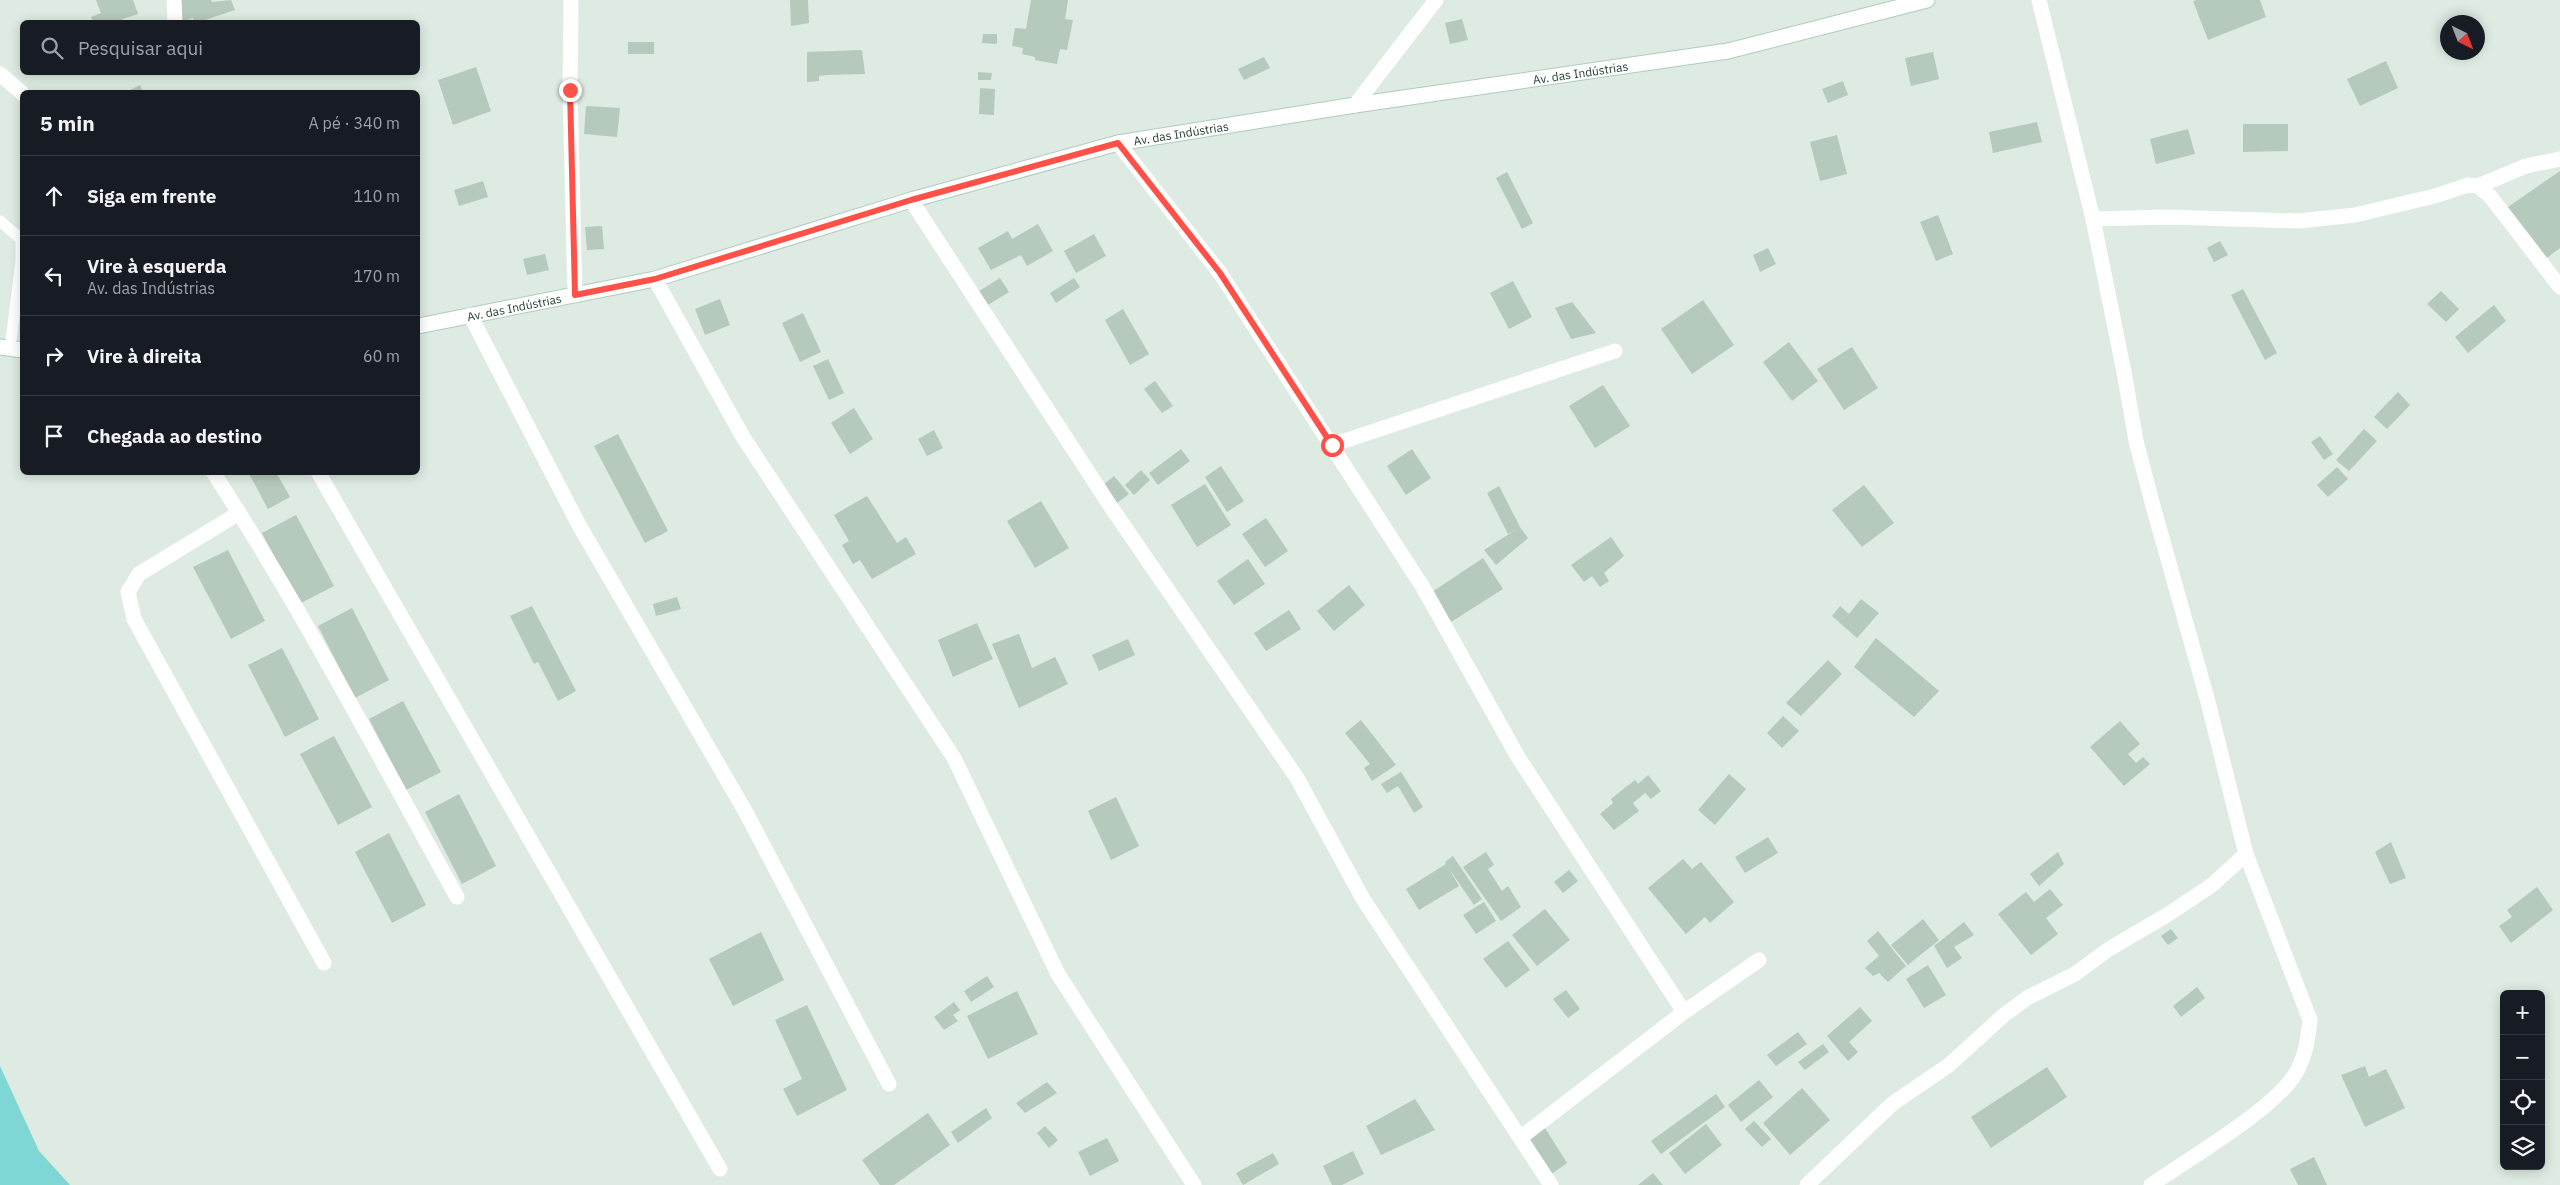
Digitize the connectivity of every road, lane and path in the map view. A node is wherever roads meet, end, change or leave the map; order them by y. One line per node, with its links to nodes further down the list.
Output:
1 (174, 0): 6 (street)
2 (572, 0): 20 (street)
3 (1436, 0): 9 (street)
4 (1927, 0): 9 (street, Av. das Indústrias)
5 (2039, 0): 14 (street)
6 (175, 20)
7 (0, 74): 8 (street)
8 (20, 91)
9 (1355, 104): 10 (street, Av. das Indústrias)
10 (1118, 143): 13 (street, Av. das Indústrias); 25 (street)
11 (2560, 159): 12 (street)
12 (2478, 186): 14 (street); 19 (street)
13 (911, 200): 17 (street, Av. das Indústrias); 35 (street)
14 (2093, 220): 29 (street)
15 (0, 221): 16 (lane)
16 (20, 238)
17 (655, 279): 20 (street, Av. das Indústrias); 37 (street)
18 (20, 286): 23 (lane)
19 (2560, 287)
20 (575, 295): 21 (street, Av. das Indústrias)
21 (470, 315): 22 (street, Av. das Indústrias); 34 (street)
22 (420, 326)
23 (15, 349)
24 (1615, 351): 25 (street)
25 (1332, 445): 33 (street)
26 (215, 475): 28 (street)
27 (320, 475): 36 (street)
28 (240, 513): 30 (street); 32 (street)
29 (2246, 854): 39 (street); 40 (street)
30 (457, 898)
31 (1759, 960): 33 (street)
32 (324, 962)
33 (1684, 1012): 35 (street)
34 (889, 1084)
35 (1520, 1138): 38 (street)
36 (720, 1169)
37 (1194, 1185)
38 (1551, 1185)
39 (1807, 1185)
40 (2150, 1185)

